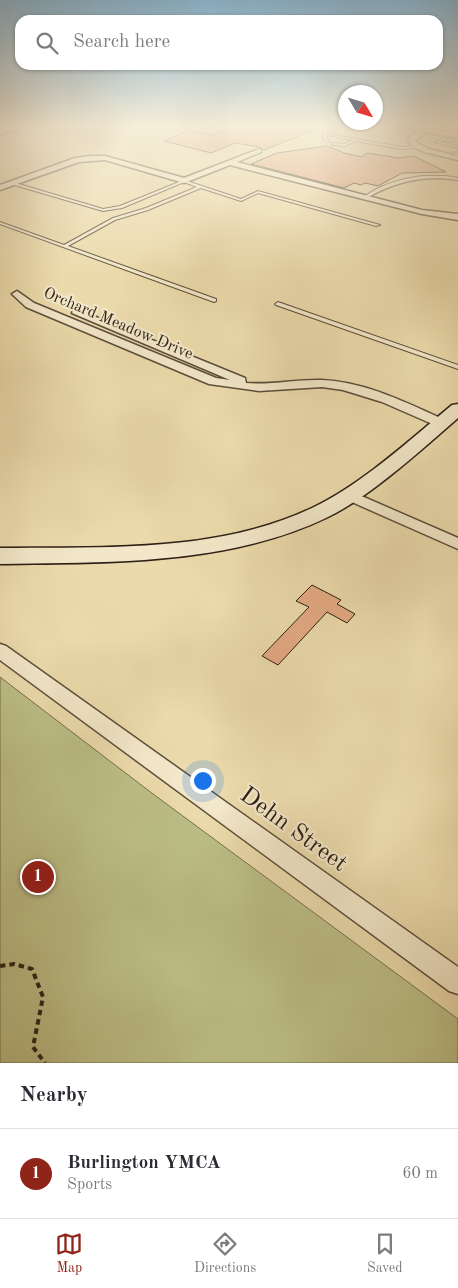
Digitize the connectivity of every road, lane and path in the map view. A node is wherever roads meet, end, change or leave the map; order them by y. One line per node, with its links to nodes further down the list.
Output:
1 (33, 176): 8 (street)
2 (165, 176): 7 (street)
3 (197, 176): 7 (street)
4 (283, 176): 11 (street)
5 (0, 179): 8 (street)
6 (458, 179): 11 (lane)
7 (184, 181): 8 (lane); 9 (lane)
8 (12, 183): 10 (street)
9 (200, 187): 14 (lane); 15 (lane)
10 (0, 188)
11 (366, 197): 12 (street)
12 (458, 214)
13 (0, 223): 15 (lane)
14 (378, 225)
15 (65, 246): 16 (lane)
16 (214, 300)
17 (278, 304): 18 (lane)
18 (458, 367)
19 (250, 386): 19 (street, Orchard Meadow Drive); 20 (street, Orchard Meadow Drive)
20 (453, 415): 21 (main road)
21 (350, 496): 22 (street); 23 (main road)
22 (458, 544)
23 (0, 556)
24 (0, 651): 26 (street, Dehn Street)
25 (0, 966): 27 (path)
26 (458, 982)
27 (45, 1063)

